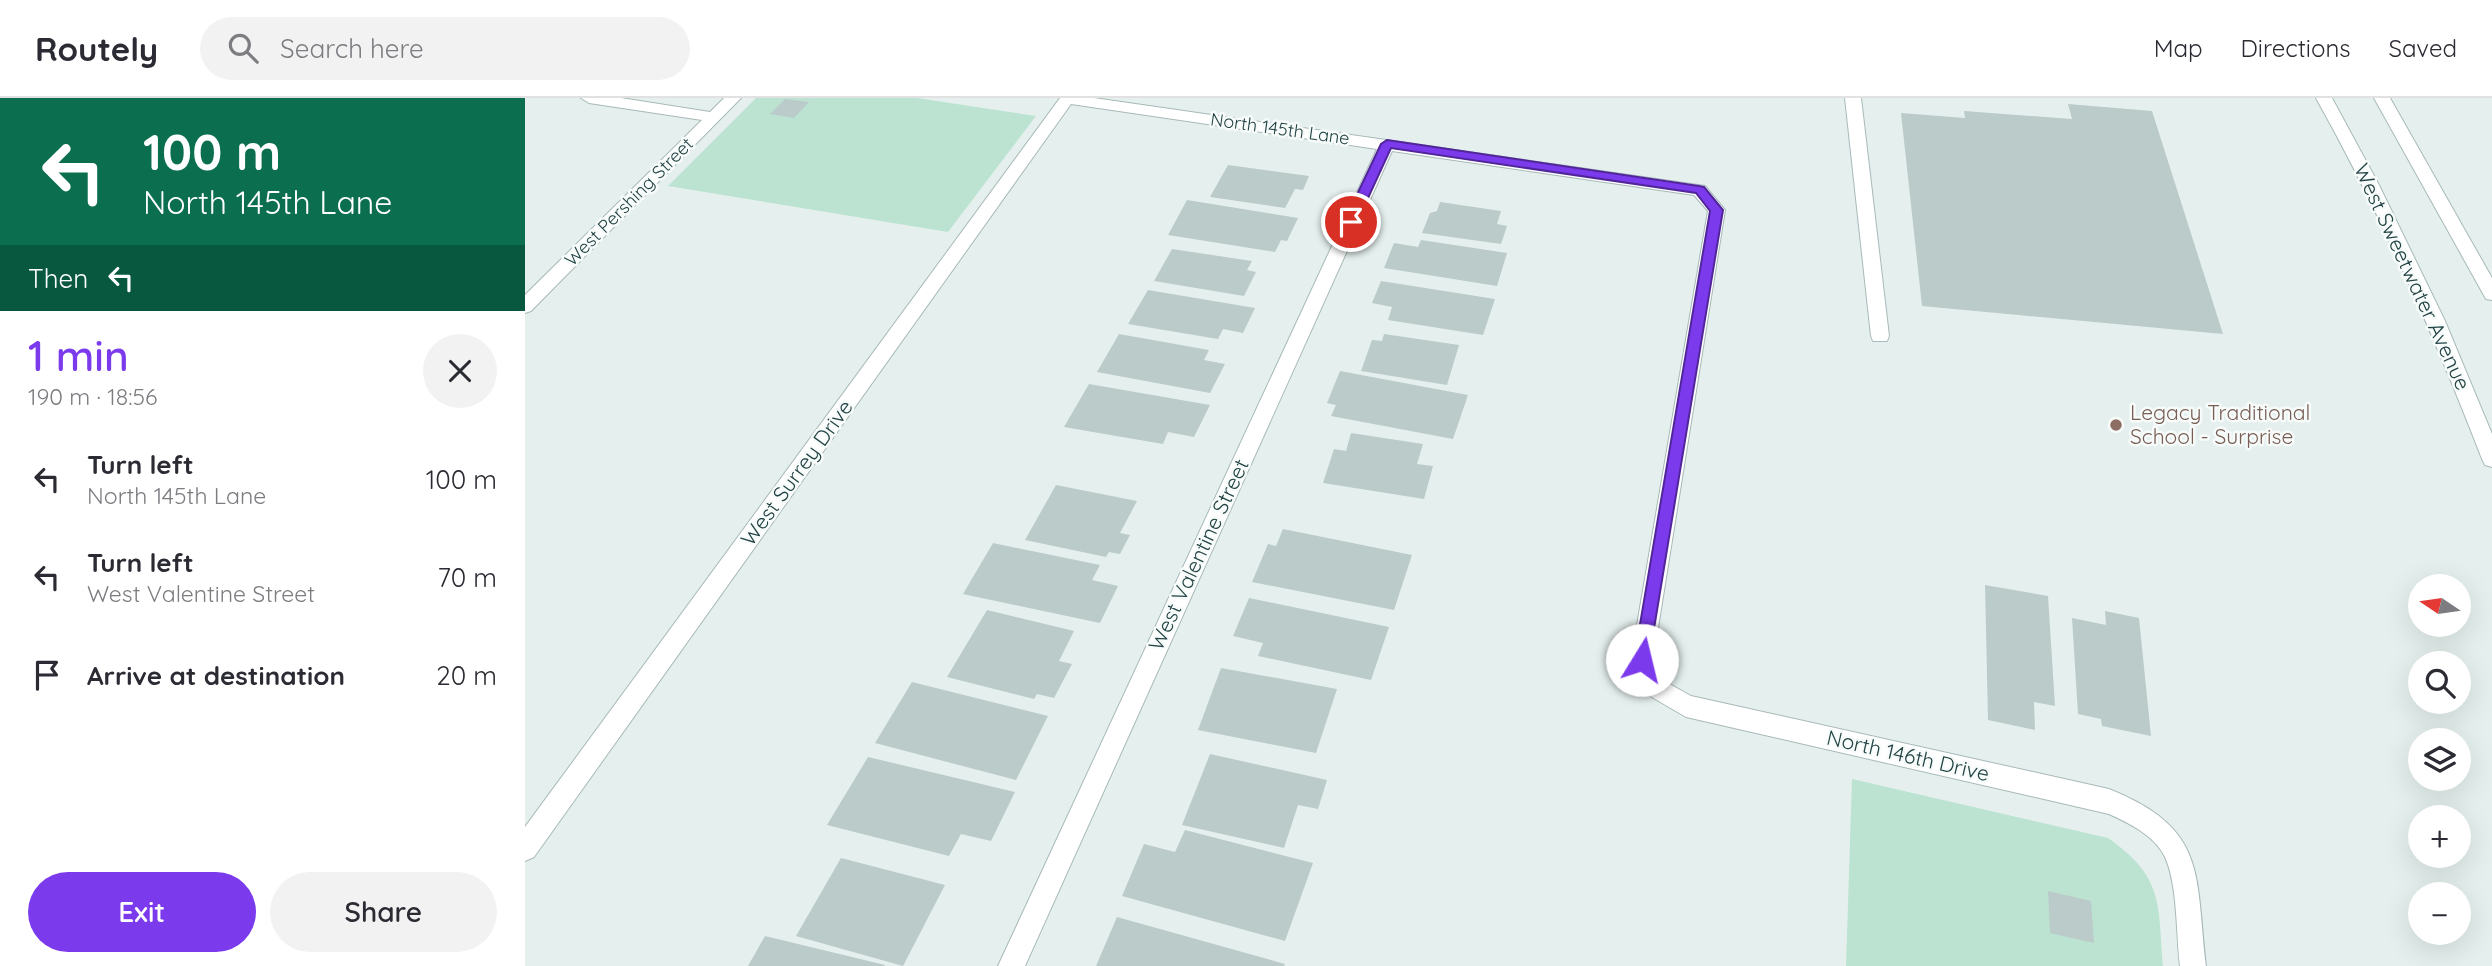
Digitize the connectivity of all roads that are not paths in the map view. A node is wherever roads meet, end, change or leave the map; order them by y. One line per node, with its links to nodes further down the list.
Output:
1 (589, 98): 7 (street)
2 (733, 98): 7 (street, West Pershing Street)
3 (1068, 98): 8 (street, North 145th Lane); 14 (street, West Surrey Drive)
4 (1853, 98): 11 (street)
5 (2324, 98): 12 (street, West Sweetwater Avenue)
6 (2382, 98): 9 (street)
7 (714, 117): 10 (street, West Pershing Street)
8 (1387, 144): 13 (street, North 145th Lane); 15 (street, West Valentine Street)
9 (2492, 294)
10 (525, 306)
11 (1880, 337)
12 (2492, 459)
13 (1658, 689): 16 (street, North 146th Drive)
14 (525, 848)
15 (1010, 966)
16 (2193, 966)

